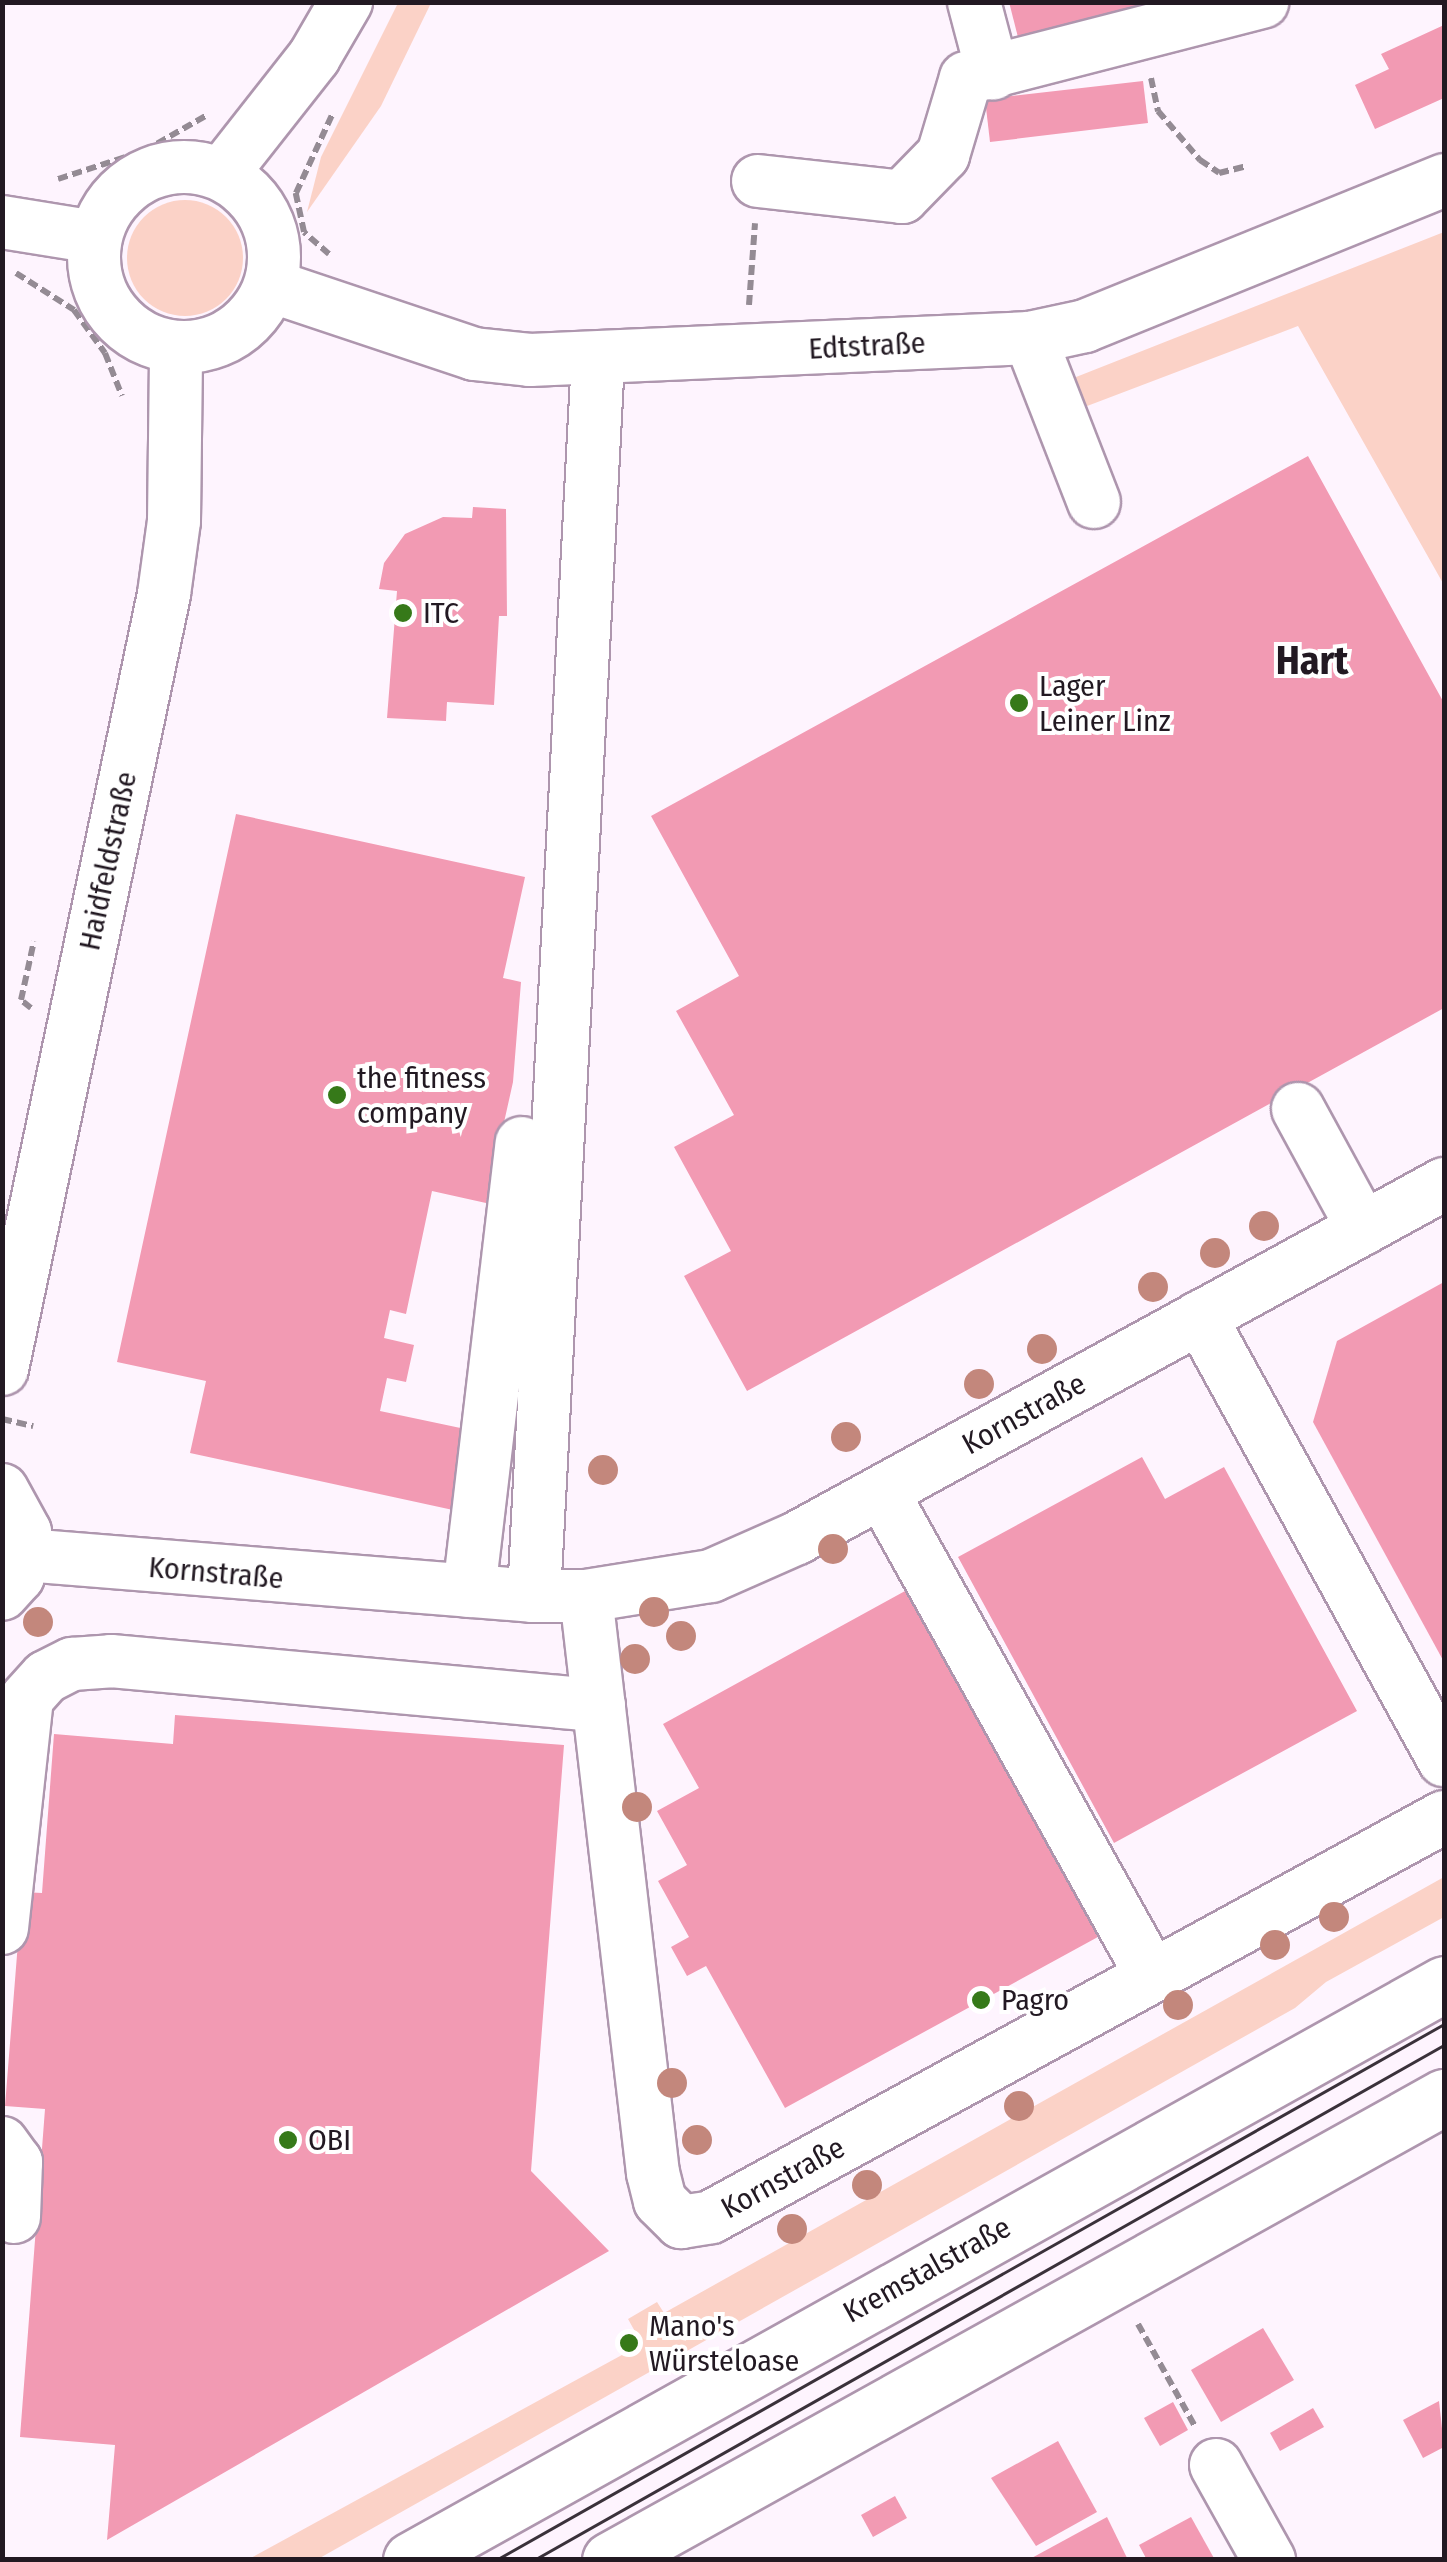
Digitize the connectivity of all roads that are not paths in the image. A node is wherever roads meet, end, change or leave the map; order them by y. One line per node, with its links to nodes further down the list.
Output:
1 (346, 2): 5 (street)
2 (974, 2): 4 (street)
3 (1262, 2): 4 (street)
4 (993, 74): 7 (street)
5 (222, 174): 9 (street); 10 (street)
6 (1444, 180): 11 (street, Edtstraße)
7 (758, 182)
8 (2, 222): 9 (street)
9 (95, 238): 12 (street)
10 (271, 286): 12 (street); 13 (street, Edtstraße)
11 (1030, 338): 13 (street, Edtstraße); 14 (street)
12 (176, 348): 20 (street, Haidfeldstraße)
13 (598, 360): 25 (street)
14 (1094, 502)
15 (1298, 1109): 18 (street)
16 (522, 1143): 24 (street)
17 (1444, 1184): 18 (street, Kornstraße)
18 (1363, 1228): 19 (street, Kornstraße)
19 (1200, 1317): 22 (street, Kornstraße); 28 (street)
20 (2, 1369)
21 (2, 1490): 23 (street)
22 (882, 1492): 26 (street, Kornstraße); 31 (street)
23 (14, 1574): 24 (street, Kornstraße)
24 (469, 1592): 25 (street, Kornstraße)
25 (534, 1596): 26 (street, Kornstraße)
26 (586, 1596): 27 (street, Kornstraße)
27 (599, 1705): 30 (street); 31 (street, Kornstraße)
28 (1444, 1760)
29 (1444, 1817): 31 (street, Kornstraße)
30 (2, 1928)
31 (1152, 1976)
32 (1444, 1984): 37 (main road, Kremstalstraße)
33 (1444, 2098): 38 (main road)
34 (2, 2142): 35 (street)
35 (14, 2216)
36 (1216, 2465): 39 (street)
37 (411, 2560)
38 (610, 2560)
39 (1269, 2560)

